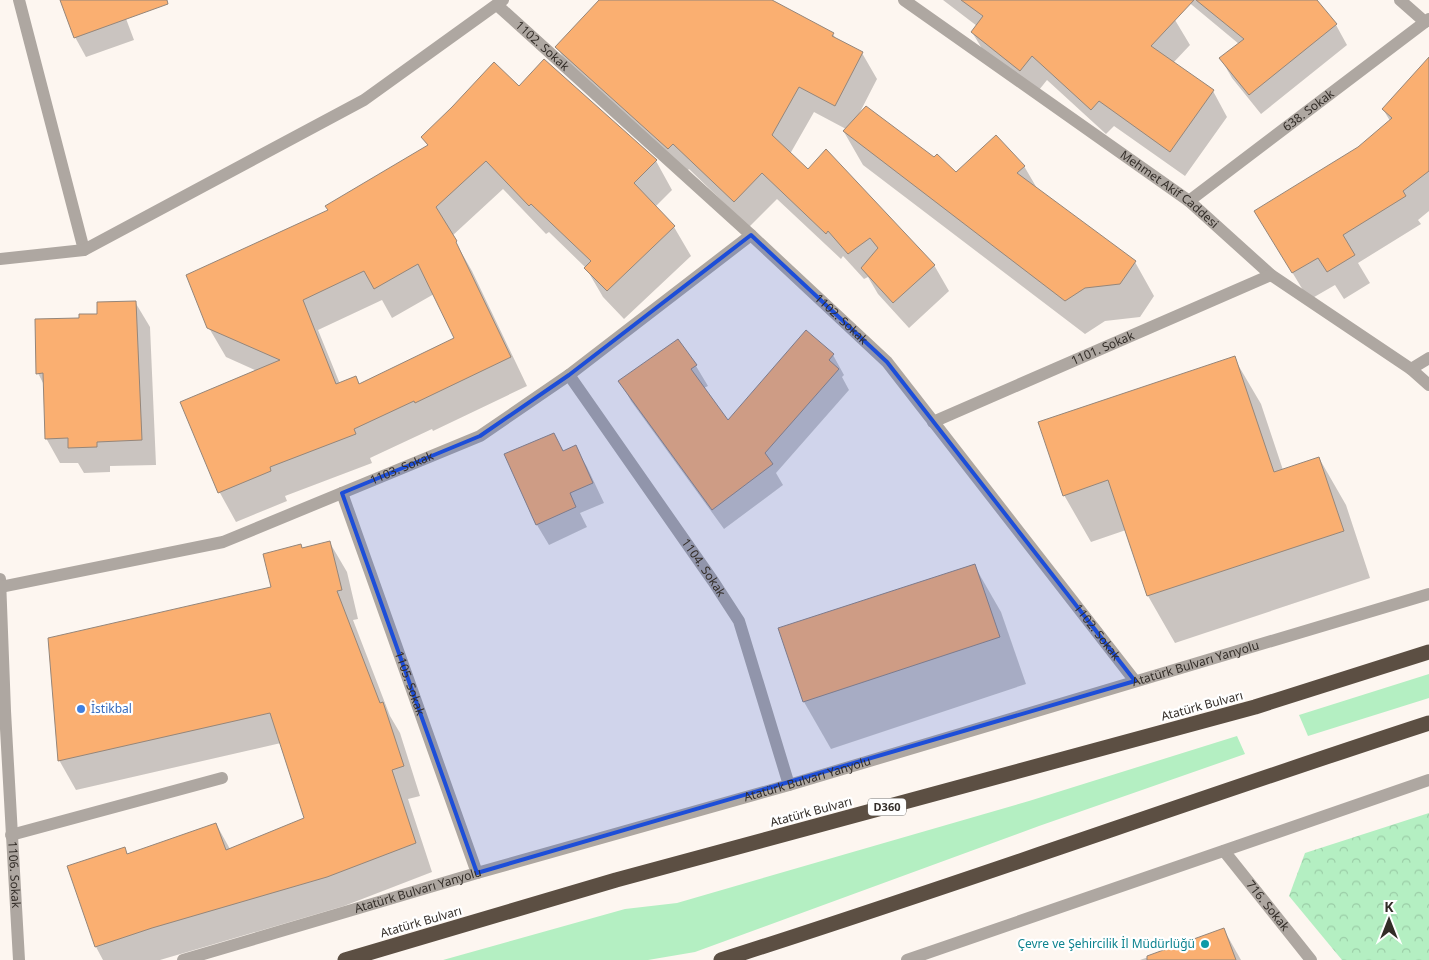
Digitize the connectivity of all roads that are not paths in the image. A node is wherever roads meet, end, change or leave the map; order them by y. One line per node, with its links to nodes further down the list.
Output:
1 (19, 0): 8 (street)
2 (904, 0): 6 (street, Mehmet Akif Caddesi)
3 (1400, 0): 5 (street)
4 (500, 2): 7 (street, 1102. Sokak); 8 (street)
5 (1427, 21): 6 (street, 638. Sokak)
6 (1189, 201): 10 (street, Mehmet Akif Caddesi)
7 (751, 235): 13 (street, 1103. Sokak); 15 (street, 1102. Sokak)
8 (84, 250): 9 (street)
9 (0, 259)
10 (1271, 275): 12 (street, Mehmet Akif Caddesi); 15 (street, 1101. Sokak)
11 (1429, 358): 12 (street)
12 (1411, 370): 14 (street, Mehmet Akif Caddesi)
13 (568, 375): 16 (street, 1103. Sokak); 26 (street, 1104. Sokak)
14 (1429, 384)
15 (933, 422): 21 (street, 1102. Sokak)
16 (342, 493): 18 (street, 1103. Sokak); 29 (street, 1105. Sokak)
17 (0, 579): 18 (street, 1106. Sokak)
18 (0, 587): 22 (street, 1106. Sokak)
19 (1429, 594): 21 (street, Atatürk Bulvarı Yanyolu)
20 (1429, 652): 32 (highway, Atatürk Bulvarı / D360)
21 (1135, 681): 26 (street, Atatürk Bulvarı Yanyolu)
22 (2, 711): 27 (street, 1106. Sokak)
23 (1429, 723): 33 (highway)
24 (222, 778): 27 (street)
25 (1429, 780): 28 (street)
26 (789, 785): 29 (street, Atatürk Bulvarı Yanyolu)
27 (11, 835): 30 (street, 1106. Sokak)
28 (1224, 851): 34 (street); 35 (street, 716. Sokak)
29 (477, 874): 31 (street, Atatürk Bulvarı Yanyolu)
30 (19, 960)
31 (183, 960)
32 (345, 960)
33 (721, 960)
34 (908, 960)
35 (1311, 960)

